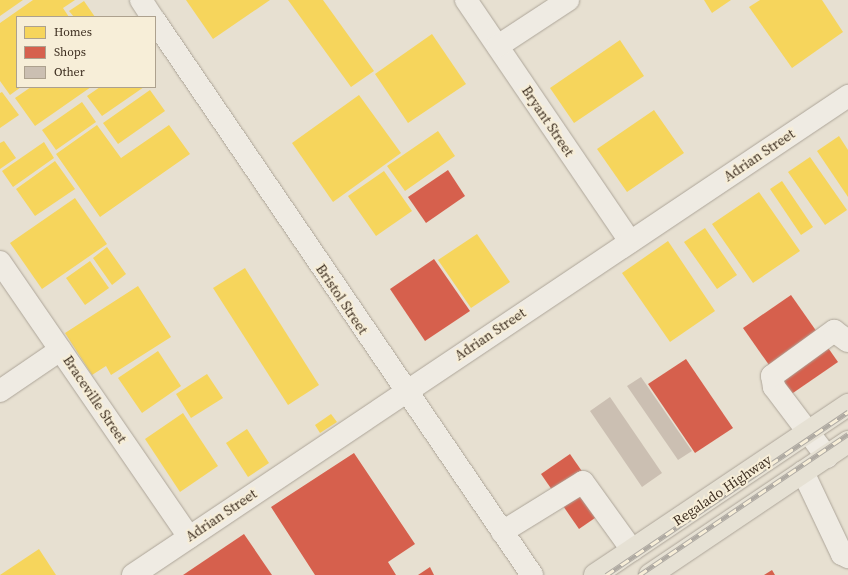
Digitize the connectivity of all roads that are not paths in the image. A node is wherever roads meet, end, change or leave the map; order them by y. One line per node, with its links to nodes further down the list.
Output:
1 (141, 0): 4 (street)
2 (466, 0): 6 (street, Bryant Street)
3 (568, 0): 6 (street)
4 (151, 16)
5 (156, 22): 12 (street, Bristol Street)
6 (498, 46): 8 (street, Bryant Street)
7 (848, 96): 8 (street, Adrian Street)
8 (630, 241): 12 (street, Adrian Street)
9 (0, 262): 11 (street, Braceville Street)
10 (848, 341): 15 (street)
11 (60, 350): 13 (street); 20 (street, Braceville Street)
12 (404, 390): 19 (street, Bristol Street); 20 (street, Adrian Street)
13 (0, 391)
14 (848, 405): 15 (main road, Regalado Highway)
15 (807, 433): 17 (street); 21 (main road, Regalado Highway)
16 (848, 442): 17 (main road)
17 (826, 457): 18 (main road)
18 (803, 472): 22 (street); 26 (main road)
19 (502, 532): 21 (street); 24 (street, Bristol Street)
20 (189, 537): 23 (street, Adrian Street)
21 (632, 550): 25 (main road, Regalado Highway)
22 (848, 556)
23 (133, 575)
24 (532, 575)
25 (595, 575)
26 (650, 575)

